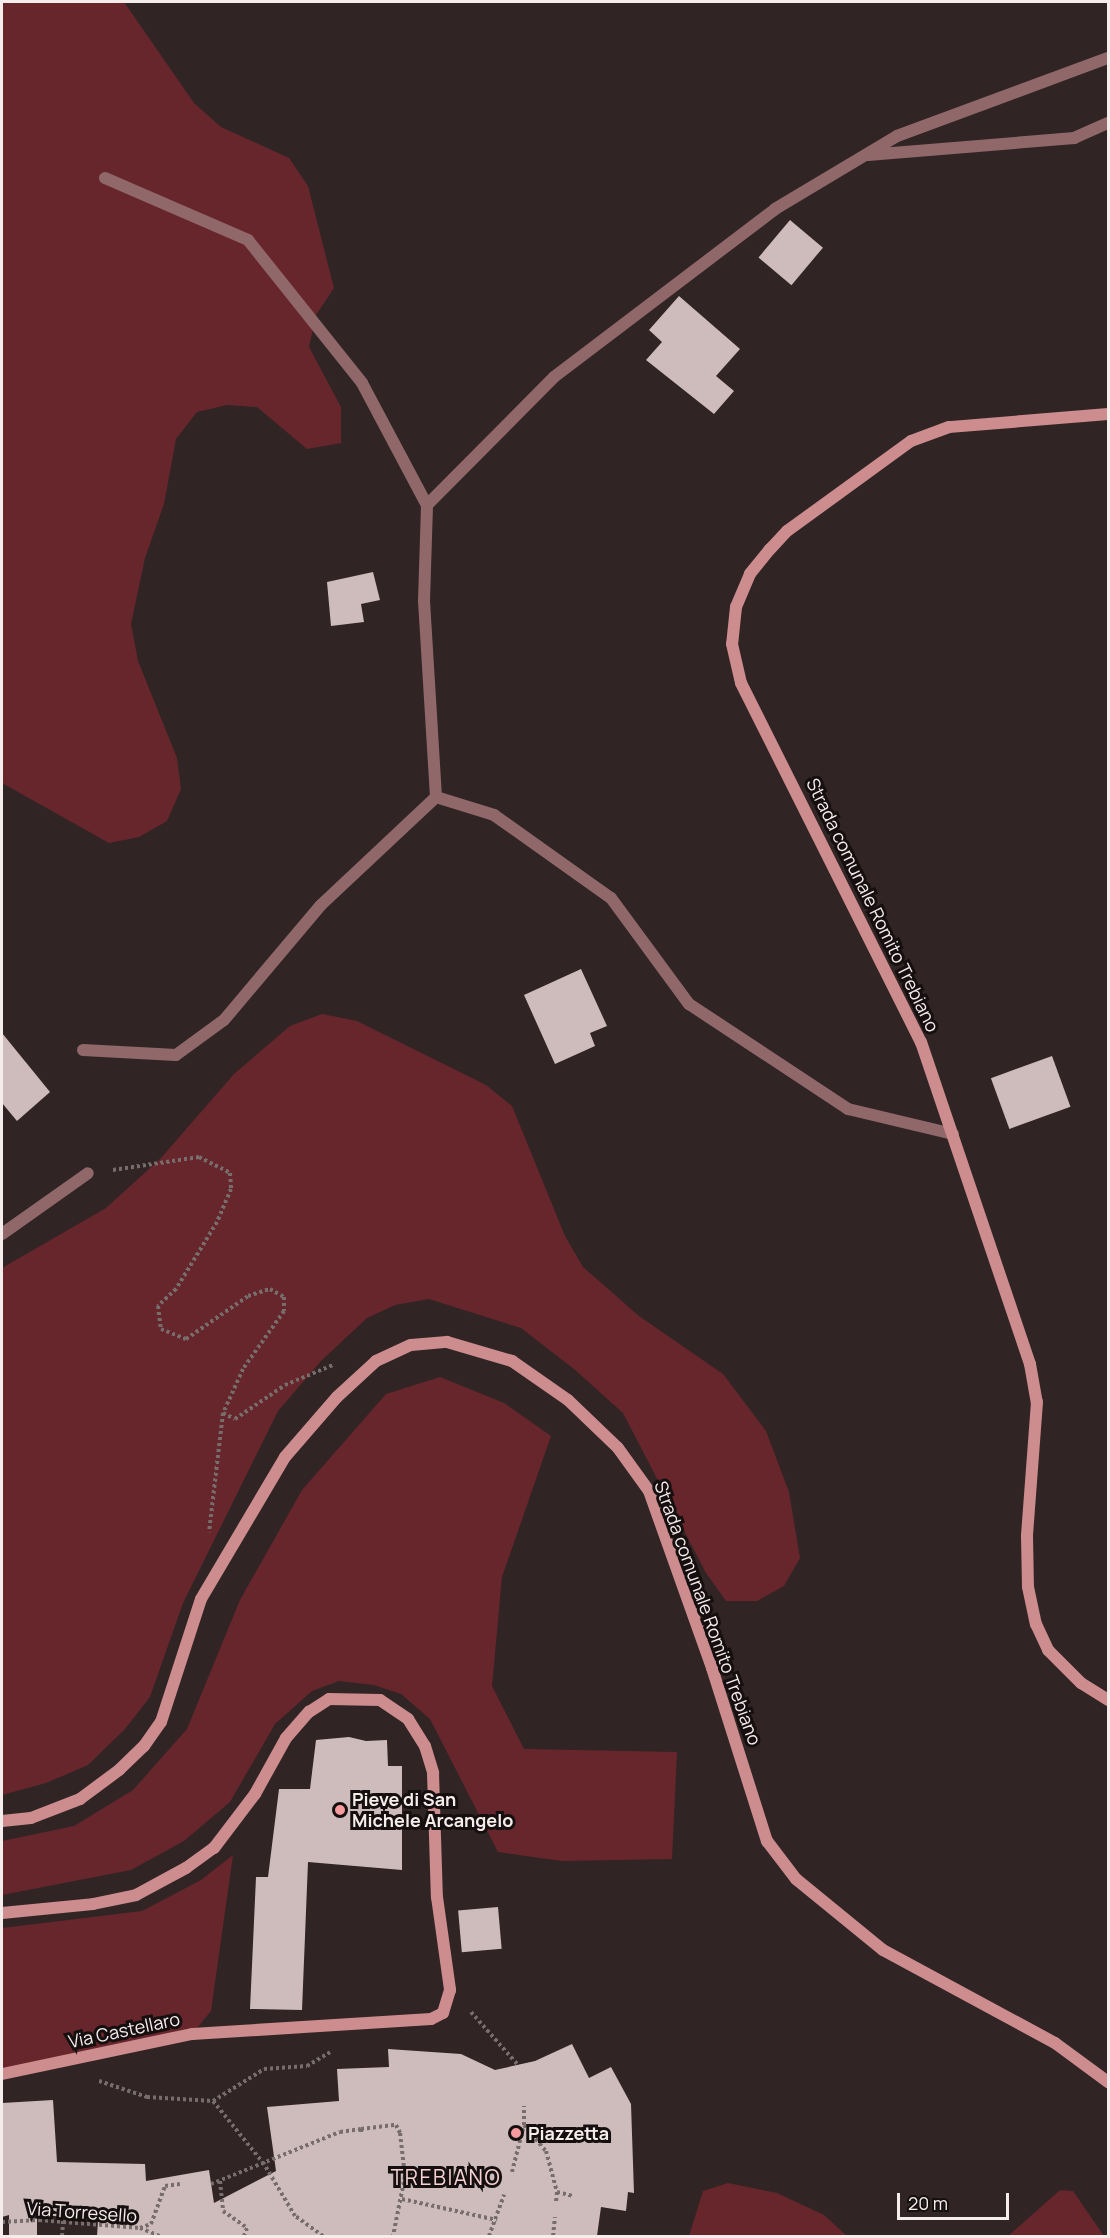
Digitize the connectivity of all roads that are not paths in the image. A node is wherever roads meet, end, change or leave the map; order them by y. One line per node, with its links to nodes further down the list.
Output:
1 (1108, 58): 3 (street)
2 (1108, 123): 3 (street)
3 (864, 155): 6 (street)
4 (105, 178): 6 (street)
5 (1108, 414): 9 (street, Strada comunale Romito Trebiano)
6 (427, 505): 7 (street)
7 (436, 797): 8 (street); 9 (street)
8 (83, 1050)
9 (953, 1134): 12 (street, Strada comunale Romito Trebiano)
10 (88, 1173): 11 (street)
11 (2, 1234)
12 (1108, 1700)
13 (2, 1821): 16 (street, Strada comunale Romito Trebiano)
14 (2, 1912): 15 (street, Via Castellaro)
15 (2, 2074)
16 (1108, 2082)

